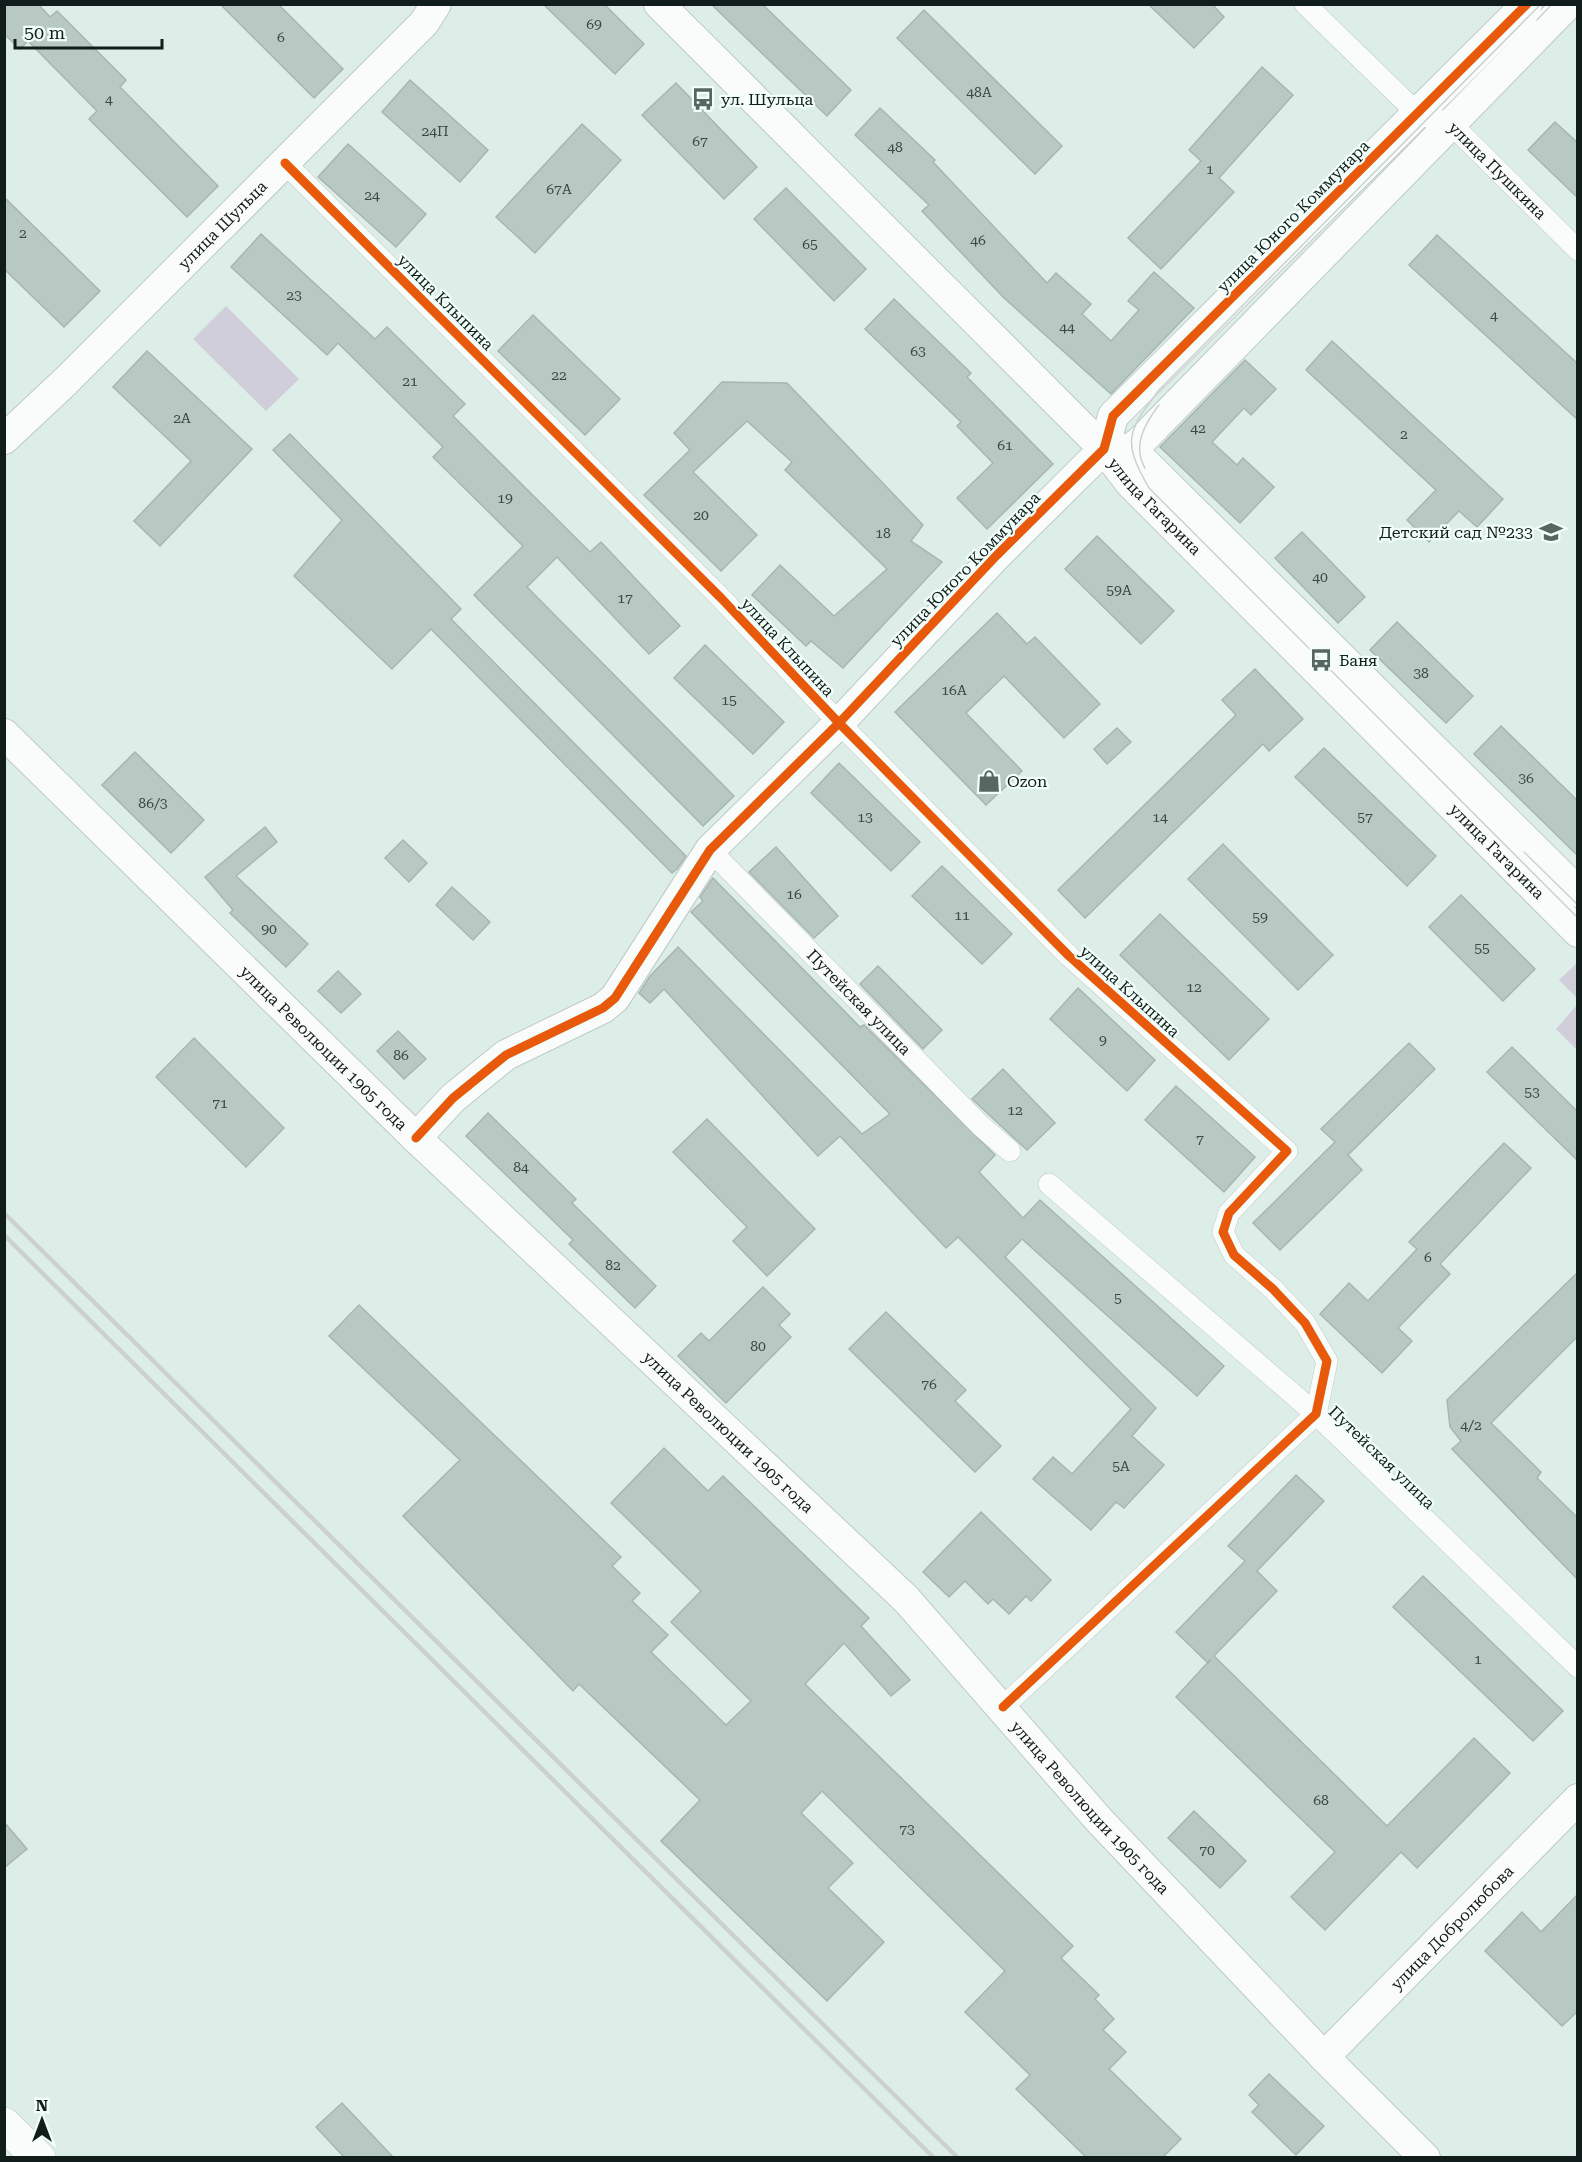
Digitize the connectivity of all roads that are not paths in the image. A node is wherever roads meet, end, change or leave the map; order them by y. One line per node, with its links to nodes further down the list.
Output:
1 (436, 4): 8 (street, улица Шульца)
2 (659, 4): 11 (street, улица Гагарина)
3 (1305, 4): 6 (street, улица Пушкина)
4 (1527, 4): 6 (street, улица Юного Коммунара)
5 (1568, 4): 7 (street, улица Юного Коммунара)
6 (1418, 114): 7 (street, улица Пушкина); 11 (street, улица Юного Коммунара)
7 (1451, 124): 9 (street, улица Пушкина); 11 (street, улица Юного Коммунара)
8 (285, 163): 10 (street, улица Шульца); 12 (street, улица Клыпина)
9 (1578, 250)
10 (4, 440)
11 (1117, 449): 12 (street, улица Юного Коммунара); 15 (street, улица Гагарина); 16 (street, улица Гагарина)
12 (839, 723): 14 (street, улица Юного Коммунара); 20 (street, улица Клыпина)
13 (4, 734): 17 (street, улица Революции 1905 года)
14 (710, 850): 17 (street, улица Юного Коммунара); 18 (street, Путейская улица)
15 (1578, 892)
16 (1578, 932)
17 (416, 1138): 22 (street, улица Революции 1905 года)
18 (1010, 1151)
19 (1049, 1184): 20 (street, Путейская улица)
20 (1316, 1414): 21 (street, Путейская улица); 22 (street)
21 (1578, 1666)
22 (1003, 1707): 24 (street, улица Революции 1905 года)
23 (1578, 1800): 24 (street, улица Добролюбова)
24 (1324, 2057): 27 (street, улица Революции 1905 года)
25 (4, 2124): 26 (main road)
26 (39, 2157)
27 (1425, 2157)

